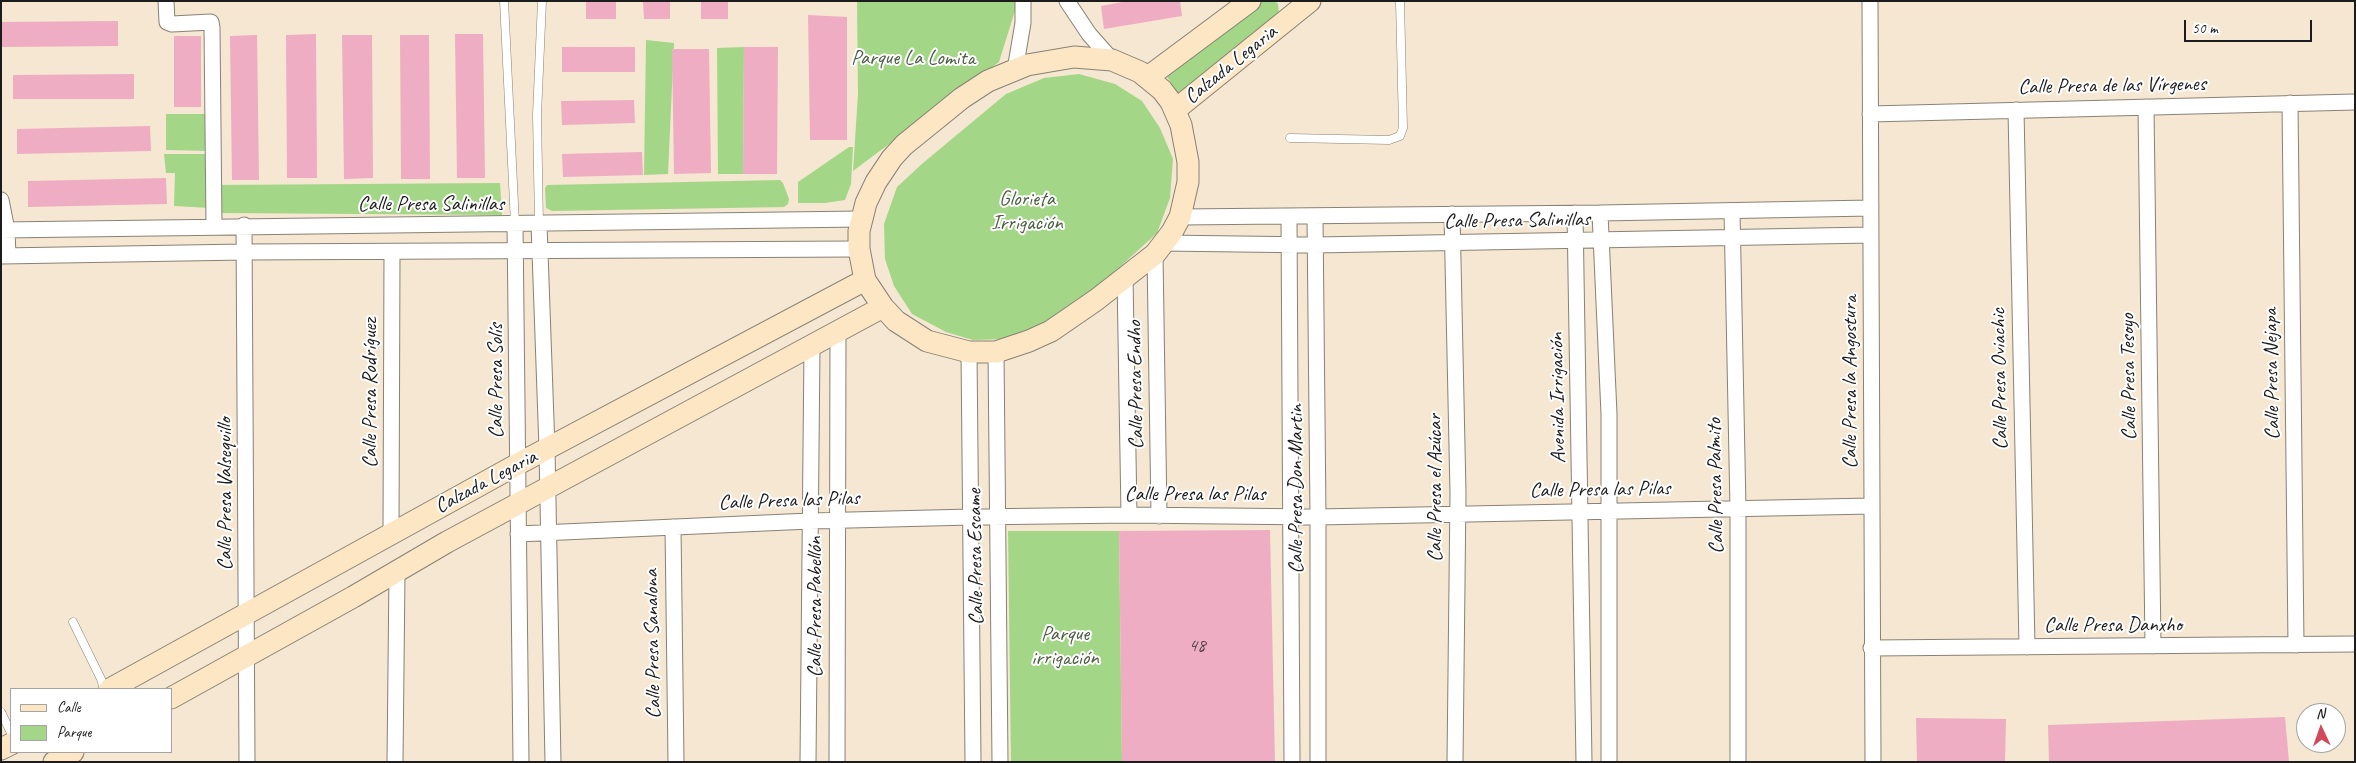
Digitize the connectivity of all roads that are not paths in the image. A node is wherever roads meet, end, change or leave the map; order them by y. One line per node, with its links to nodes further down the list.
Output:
1 (166, 1): 33 (street)
2 (504, 1): 30 (lane, Calle Presa Solís)
3 (542, 1): 31 (lane)
4 (1024, 1): 11 (street)
5 (1067, 1): 10 (street)
6 (1250, 1): 12 (main road, Calzada Legaria)
7 (1310, 1): 16 (main road, Calzada Legaria)
8 (1400, 1): 19 (lane)
9 (1870, 1): 18 (street, Calle Presa la Angostura)
10 (1112, 60): 11 (main road); 12 (main road)
11 (1015, 70): 29 (main road)
12 (1148, 77): 16 (main road)
13 (2355, 102): 14 (street, Calle Presa de las Vírgenes)
14 (2290, 103): 15 (street, Calle Presa de las Vírgenes); 81 (street, Calle Presa Nejapa)
15 (2146, 107): 17 (street, Calle Presa de las Vírgenes); 83 (street, Calle Presa Tesoyo)
16 (1175, 110): 26 (main road)
17 (2016, 110): 18 (street, Calle Presa de las Vírgenes); 82 (street, Calle Presa Oviachic)
18 (1870, 114): 21 (street, Calle Presa la Angostura)
19 (1290, 138)
20 (1, 200): 34 (street)
21 (1871, 208): 22 (street, Calle Presa Salinillas); 35 (street, Calle Presa la Angostura)
22 (1732, 211): 24 (street, Calle Presa Salinillas); 36 (street, Calle Presa Palmito)
23 (1575, 213): 24 (street, Calle Presa Salinillas); 25 (street, Calle Presa Salinillas); 37 (street, Avenida Irrigación)
24 (1600, 213): 38 (street)
25 (1452, 214): 28 (street, Calle Presa Salinillas); 39 (street, Calle Presa el Azúcar)
26 (1180, 217): 27 (street, Calle Presa Salinillas); 43 (main road)
27 (1289, 217): 28 (street, Calle Presa Salinillas); 40 (street, Calle Presa Don Martin)
28 (1315, 217): 41 (street, Calle Presa Don Martin)
29 (861, 219): 31 (street, Calle Presa Salinillas); 42 (main road)
30 (516, 224): 31 (street, Calle Presa Salinillas); 32 (street, Calle Presa Salinillas); 44 (street, Calle Presa Solís)
31 (539, 224): 45 (street)
32 (244, 225): 33 (street, Calle Presa Salinillas); 46 (street, Calle Presa Valsequillo)
33 (214, 226): 34 (street, Calle Presa Salinillas)
34 (4, 230): 48 (street)
35 (1871, 235): 36 (street, Calle Presa Salinillas); 60 (street, Calle Presa la Angostura)
36 (1733, 238): 38 (street, Calle Presa Salinillas); 61 (street, Calle Presa Palmito)
37 (1576, 240): 38 (street, Calle Presa Salinillas); 39 (street, Calle Presa Salinillas); 63 (street, Avenida Irrigación)
38 (1601, 241): 62 (street)
39 (1453, 243): 41 (street, Calle Presa Salinillas); 65 (street, Calle Presa el Azúcar)
40 (1288, 244): 41 (street, Calle Presa Salinillas); 43 (street, Calle Presa Salinillas); 67 (street, Calle Presa Don Martin)
41 (1314, 245): 70 (street, Calle Presa Don Martin)
42 (859, 249): 45 (street); 50 (main road)
43 (1159, 249): 49 (main road); 66 (street, Calle Presa Endho)
44 (517, 251): 45 (street); 47 (street); 57 (street, Calle Presa Solís)
45 (541, 251): 56 (street)
46 (245, 252): 47 (street); 48 (street); 78 (street, Calle Presa Valsequillo)
47 (392, 253): 75 (street, Calle Presa Rodríguez)
48 (5, 256)
49 (1126, 278): 55 (main road); 64 (street, Calle Presa Endho)
50 (865, 280): 51 (main road); 56 (main road, Calzada Legaria)
51 (883, 307): 52 (main road, Calzada Legaria); 54 (main road)
52 (838, 332): 53 (main road, Calzada Legaria); 71 (street, Calle Presa Pabellón)
53 (812, 346): 58 (main road, Calzada Legaria); 72 (street, Calle Presa Pabellón)
54 (969, 352): 55 (main road); 68 (street, Calle Presa Escame)
55 (996, 352): 69 (street, Calle Presa Escame)
56 (547, 449): 57 (main road, Calzada Legaria); 58 (street)
57 (518, 464): 59 (street, Calle Presa Solís); 75 (main road, Calzada Legaria)
58 (548, 487): 59 (main road, Calzada Legaria); 74 (street)
59 (518, 504): 76 (street, Calle Presa Solís); 77 (main road, Calzada Legaria)
60 (1872, 506): 61 (street, Calle Presa las Pilas); 84 (street, Calle Presa la Angostura)
61 (1738, 509): 62 (street, Calle Presa las Pilas); 107 (street, Calle Presa Palmito)
62 (1609, 511): 63 (street, Calle Presa las Pilas); 106 (street)
63 (1581, 512): 65 (street, Calle Presa las Pilas); 105 (street, Avenida Irrigación)
64 (1128, 515): 66 (street, Calle Presa las Pilas); 69 (street, Calle Presa las Pilas)
65 (1458, 515): 70 (street, Calle Presa las Pilas); 104 (street, Calle Presa el Azúcar)
66 (1160, 516): 67 (street, Calle Presa las Pilas)
67 (1291, 516): 70 (street, Calle Presa las Pilas); 102 (street, Calle Presa Don Martin)
68 (971, 517): 69 (street, Calle Presa las Pilas); 71 (street, Calle Presa las Pilas); 100 (street, Calle Presa Escame)
69 (996, 517): 101 (street, Calle Presa Escame)
70 (1318, 517): 103 (street, Calle Presa Don Martin)
71 (837, 520): 72 (street, Calle Presa las Pilas); 99 (street, Calle Presa Pabellón)
72 (810, 521): 73 (street, Calle Presa las Pilas); 98 (street, Calle Presa Pabellón)
73 (673, 527): 74 (street, Calle Presa las Pilas); 97 (street, Calle Presa Sanalona)
74 (548, 532): 76 (street, Calle Presa las Pilas); 96 (street)
75 (391, 533): 78 (main road, Calzada Legaria)
76 (518, 534): 95 (street, Calle Presa Solís)
77 (397, 581): 85 (main road, Calzada Legaria); 94 (street)
78 (247, 613): 85 (street, Calle Presa Valsequillo); 87 (main road, Calzada Legaria)
79 (73, 622): 86 (lane)
80 (2355, 644): 81 (street, Calle Presa Danxho)
81 (2296, 645): 83 (street, Calle Presa Danxho)
82 (2027, 646): 83 (street, Calle Presa Danxho); 84 (street, Calle Presa Danxho)
83 (2153, 646)
84 (1871, 648): 108 (street, Calle Presa la Angostura)
85 (247, 655): 88 (main road, Calzada Legaria); 93 (street, Calle Presa Valsequillo)
86 (104, 688)
87 (112, 688)
88 (172, 697)
89 (1, 712): 90 (lane)
90 (10, 731)
91 (71, 753): 92 (main road)
92 (54, 762)
93 (247, 762)
94 (395, 762)
95 (521, 762)
96 (553, 762)
97 (676, 762)
98 (808, 762)
99 (836, 762)
100 (973, 762)
101 (1000, 762)
102 (1292, 762)
103 (1318, 762)
104 (1455, 762)
105 (1584, 762)
106 (1609, 762)
107 (1738, 762)
108 (1873, 762)

